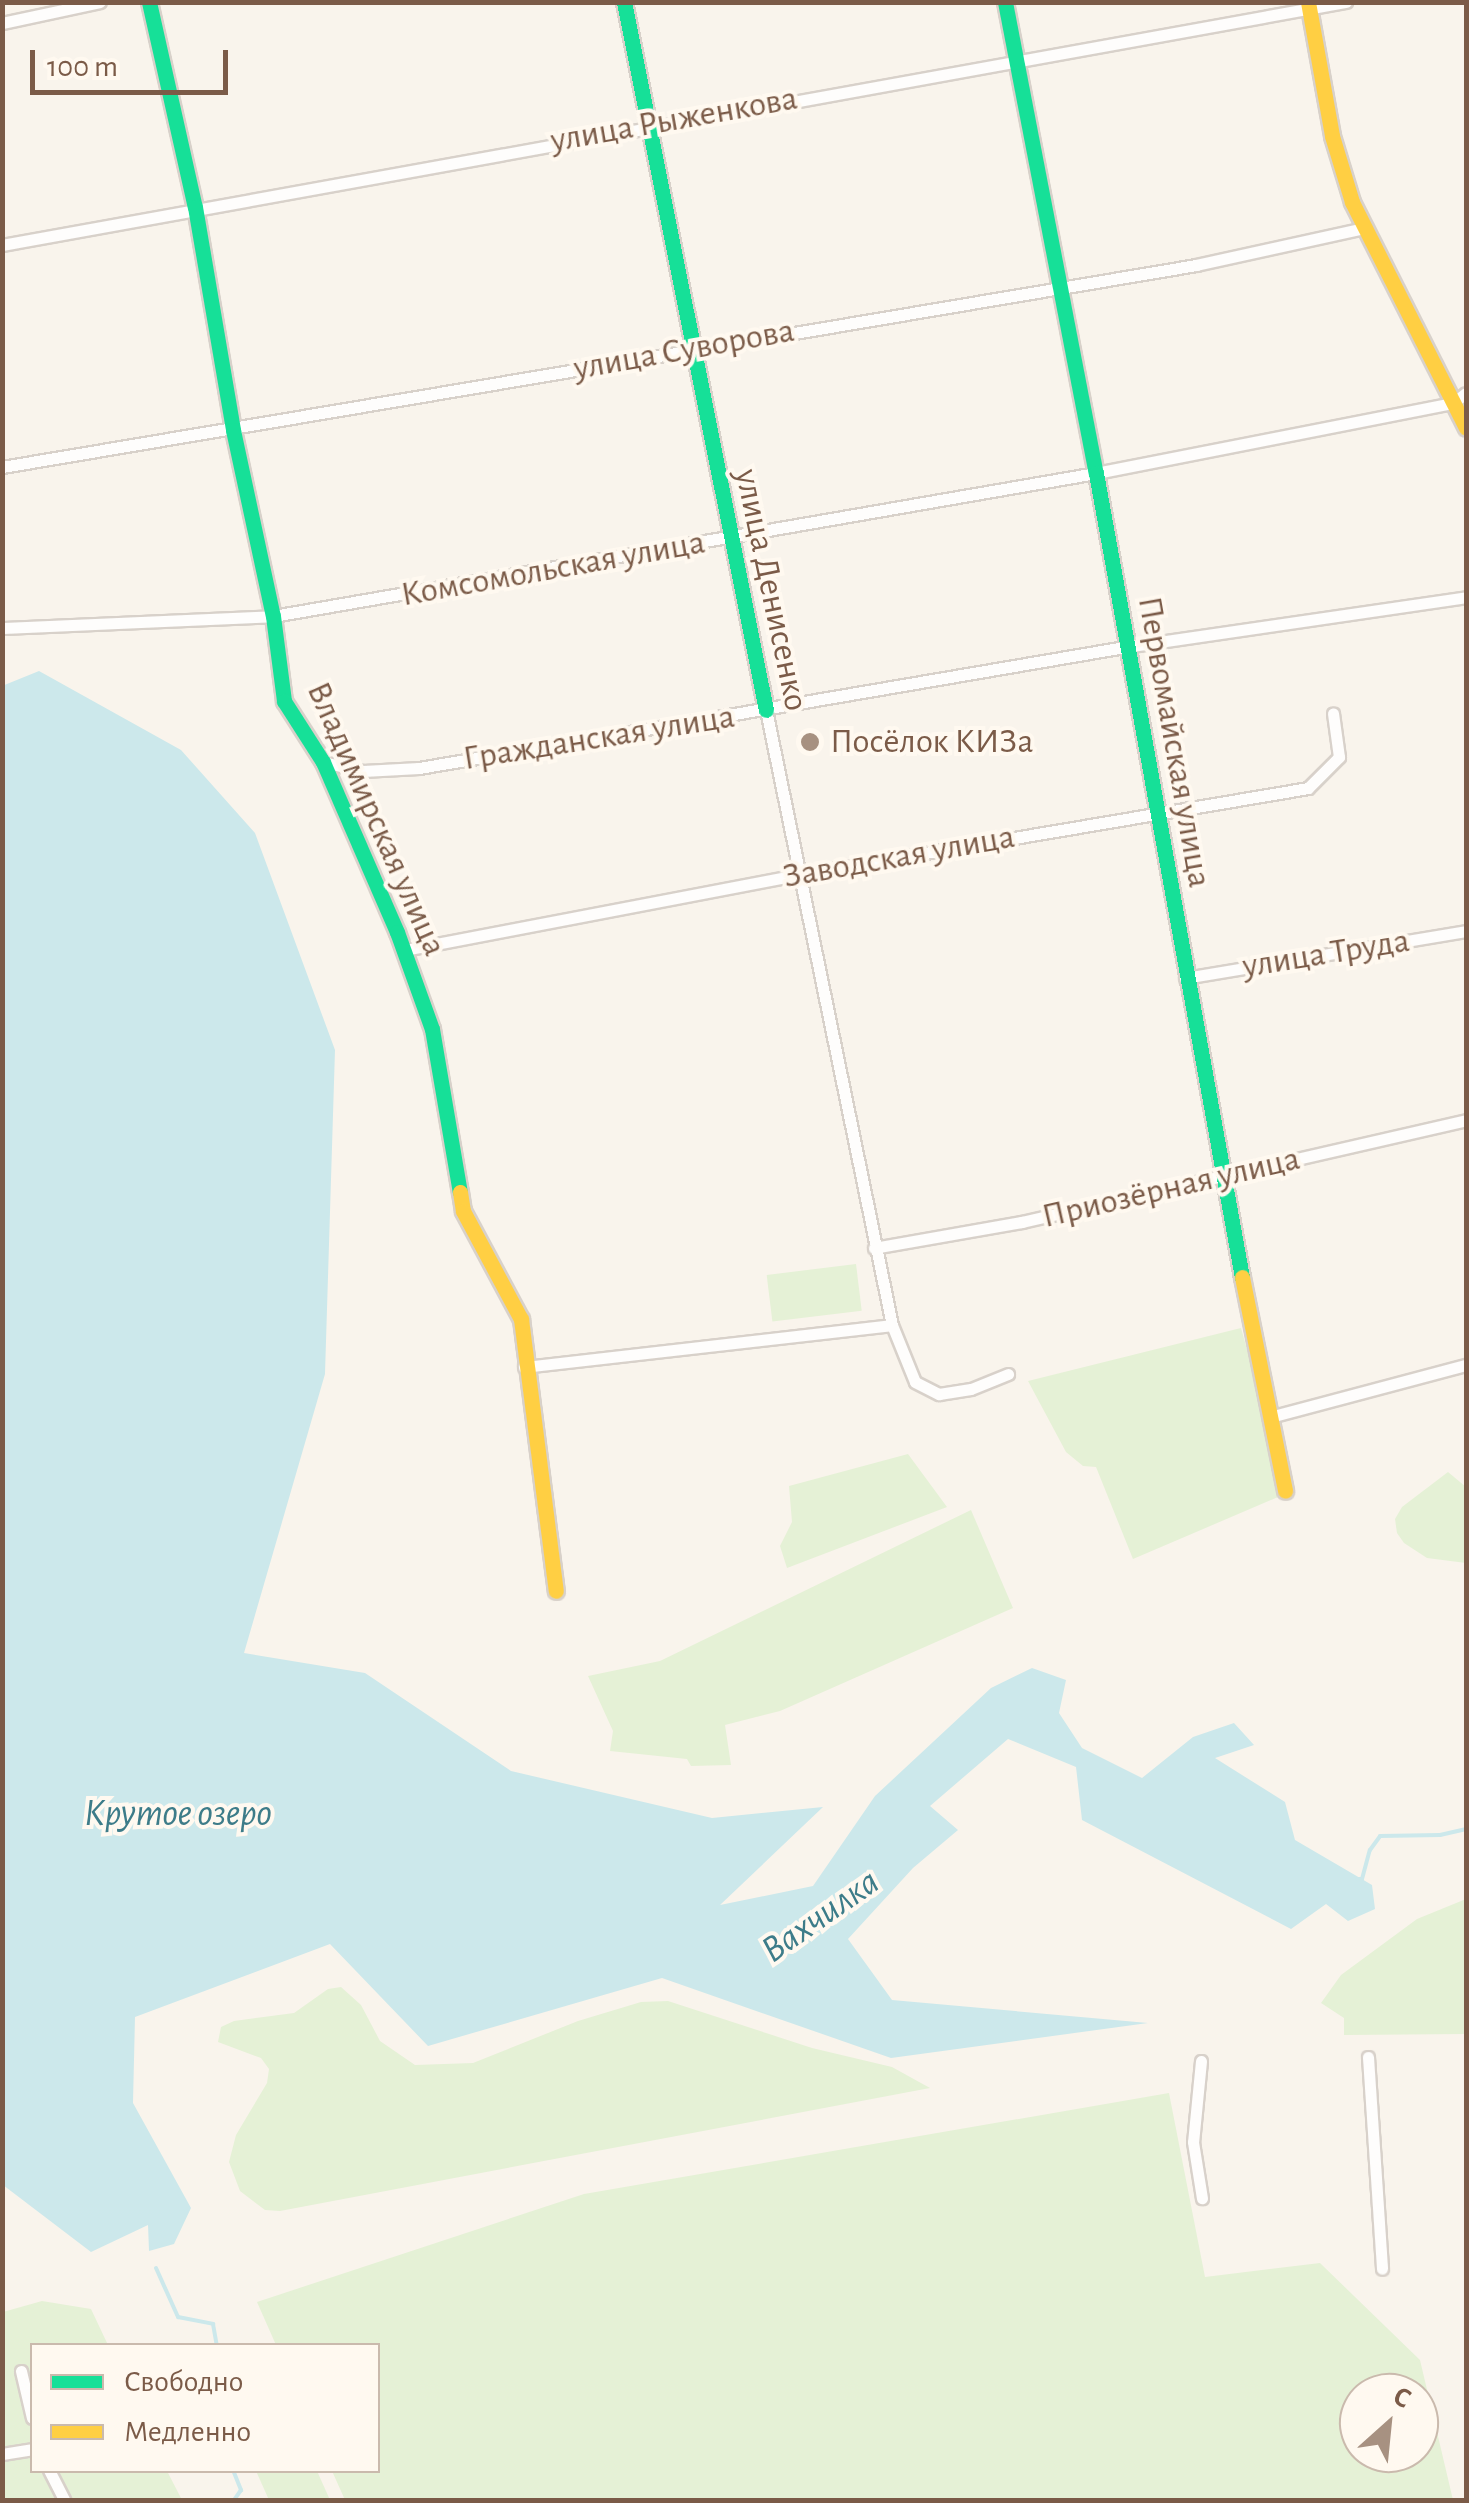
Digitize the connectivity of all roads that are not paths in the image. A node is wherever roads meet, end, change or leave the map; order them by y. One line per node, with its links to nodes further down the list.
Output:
1 (100, 2): 7 (street)
2 (148, 2): 10 (street, Владимирская улица)
3 (624, 2): 9 (street, улица Денисенко)
4 (1005, 2): 8 (street, Первомайская улица)
5 (1346, 2): 6 (street, улица Рыженкова)
6 (1308, 6): 8 (street, улица Рыженкова); 11 (street)
7 (2, 23)
8 (1017, 59): 9 (street, улица Рыженкова); 13 (street, Первомайская улица)
9 (646, 125): 10 (street, улица Рыженкова); 14 (street, улица Денисенко)
10 (195, 206): 12 (street, улица Рыженкова); 17 (street, Владимирская улица)
11 (1364, 228): 13 (street, улица Суворова); 15 (street)
12 (2, 245)
13 (1059, 288): 14 (street, улица Суворова); 19 (street, Первомайская улица)
14 (691, 348): 17 (street, улица Суворова); 20 (street, улица Денисенко)
15 (1460, 398): 16 (street); 19 (street, Комсомольская улица)
16 (1466, 428)
17 (233, 430): 18 (street, улица Суворова); 22 (street, Владимирская улица)
18 (2, 467)
19 (1096, 473): 20 (street, Комсомольская улица); 24 (street, Первомайская улица)
20 (728, 539): 22 (street, Комсомольская улица); 25 (street, улица Денисенко)
21 (1466, 597): 24 (street, Гражданская улица)
22 (273, 616): 23 (street, Комсомольская улица); 27 (street, Владимирская улица)
23 (2, 628)
24 (1125, 647): 25 (street, Гражданская улица); 28 (street, Первомайская улица)
25 (766, 710): 27 (street, Гражданская улица); 29 (street, улица Денисенко)
26 (1333, 712): 28 (street, Заводская улица)
27 (323, 762): 31 (street, Владимирская улица)
28 (1157, 812): 29 (street, Заводская улица); 32 (street, Первомайская улица)
29 (796, 875): 31 (street, Заводская улица); 35 (street, улица Денисенко)
30 (1466, 931): 32 (street, улица Труда)
31 (404, 950): 38 (street, Владимирская улица)
32 (1185, 978): 34 (street, Первомайская улица)
33 (1466, 1120): 34 (street, Приозёрная улица)
34 (1221, 1176): 35 (street, Приозёрная улица); 40 (street, Первомайская улица)
35 (874, 1248): 36 (street, улица Денисенко)
36 (892, 1324): 38 (street); 39 (street, улица Денисенко)
37 (1466, 1365): 40 (street)
38 (524, 1367): 42 (street, Владимирская улица)
39 (1008, 1374)
40 (1270, 1416): 41 (street, Первомайская улица)
41 (1285, 1492)
42 (556, 1592)
43 (1368, 2058): 46 (street)
44 (1200, 2061): 45 (street)
45 (1202, 2198)
46 (1382, 2269)
47 (20, 2371): 48 (street)
48 (30, 2410)
49 (30, 2449): 50 (street)
50 (2, 2454)
51 (50, 2473): 52 (street)
52 (64, 2500)

